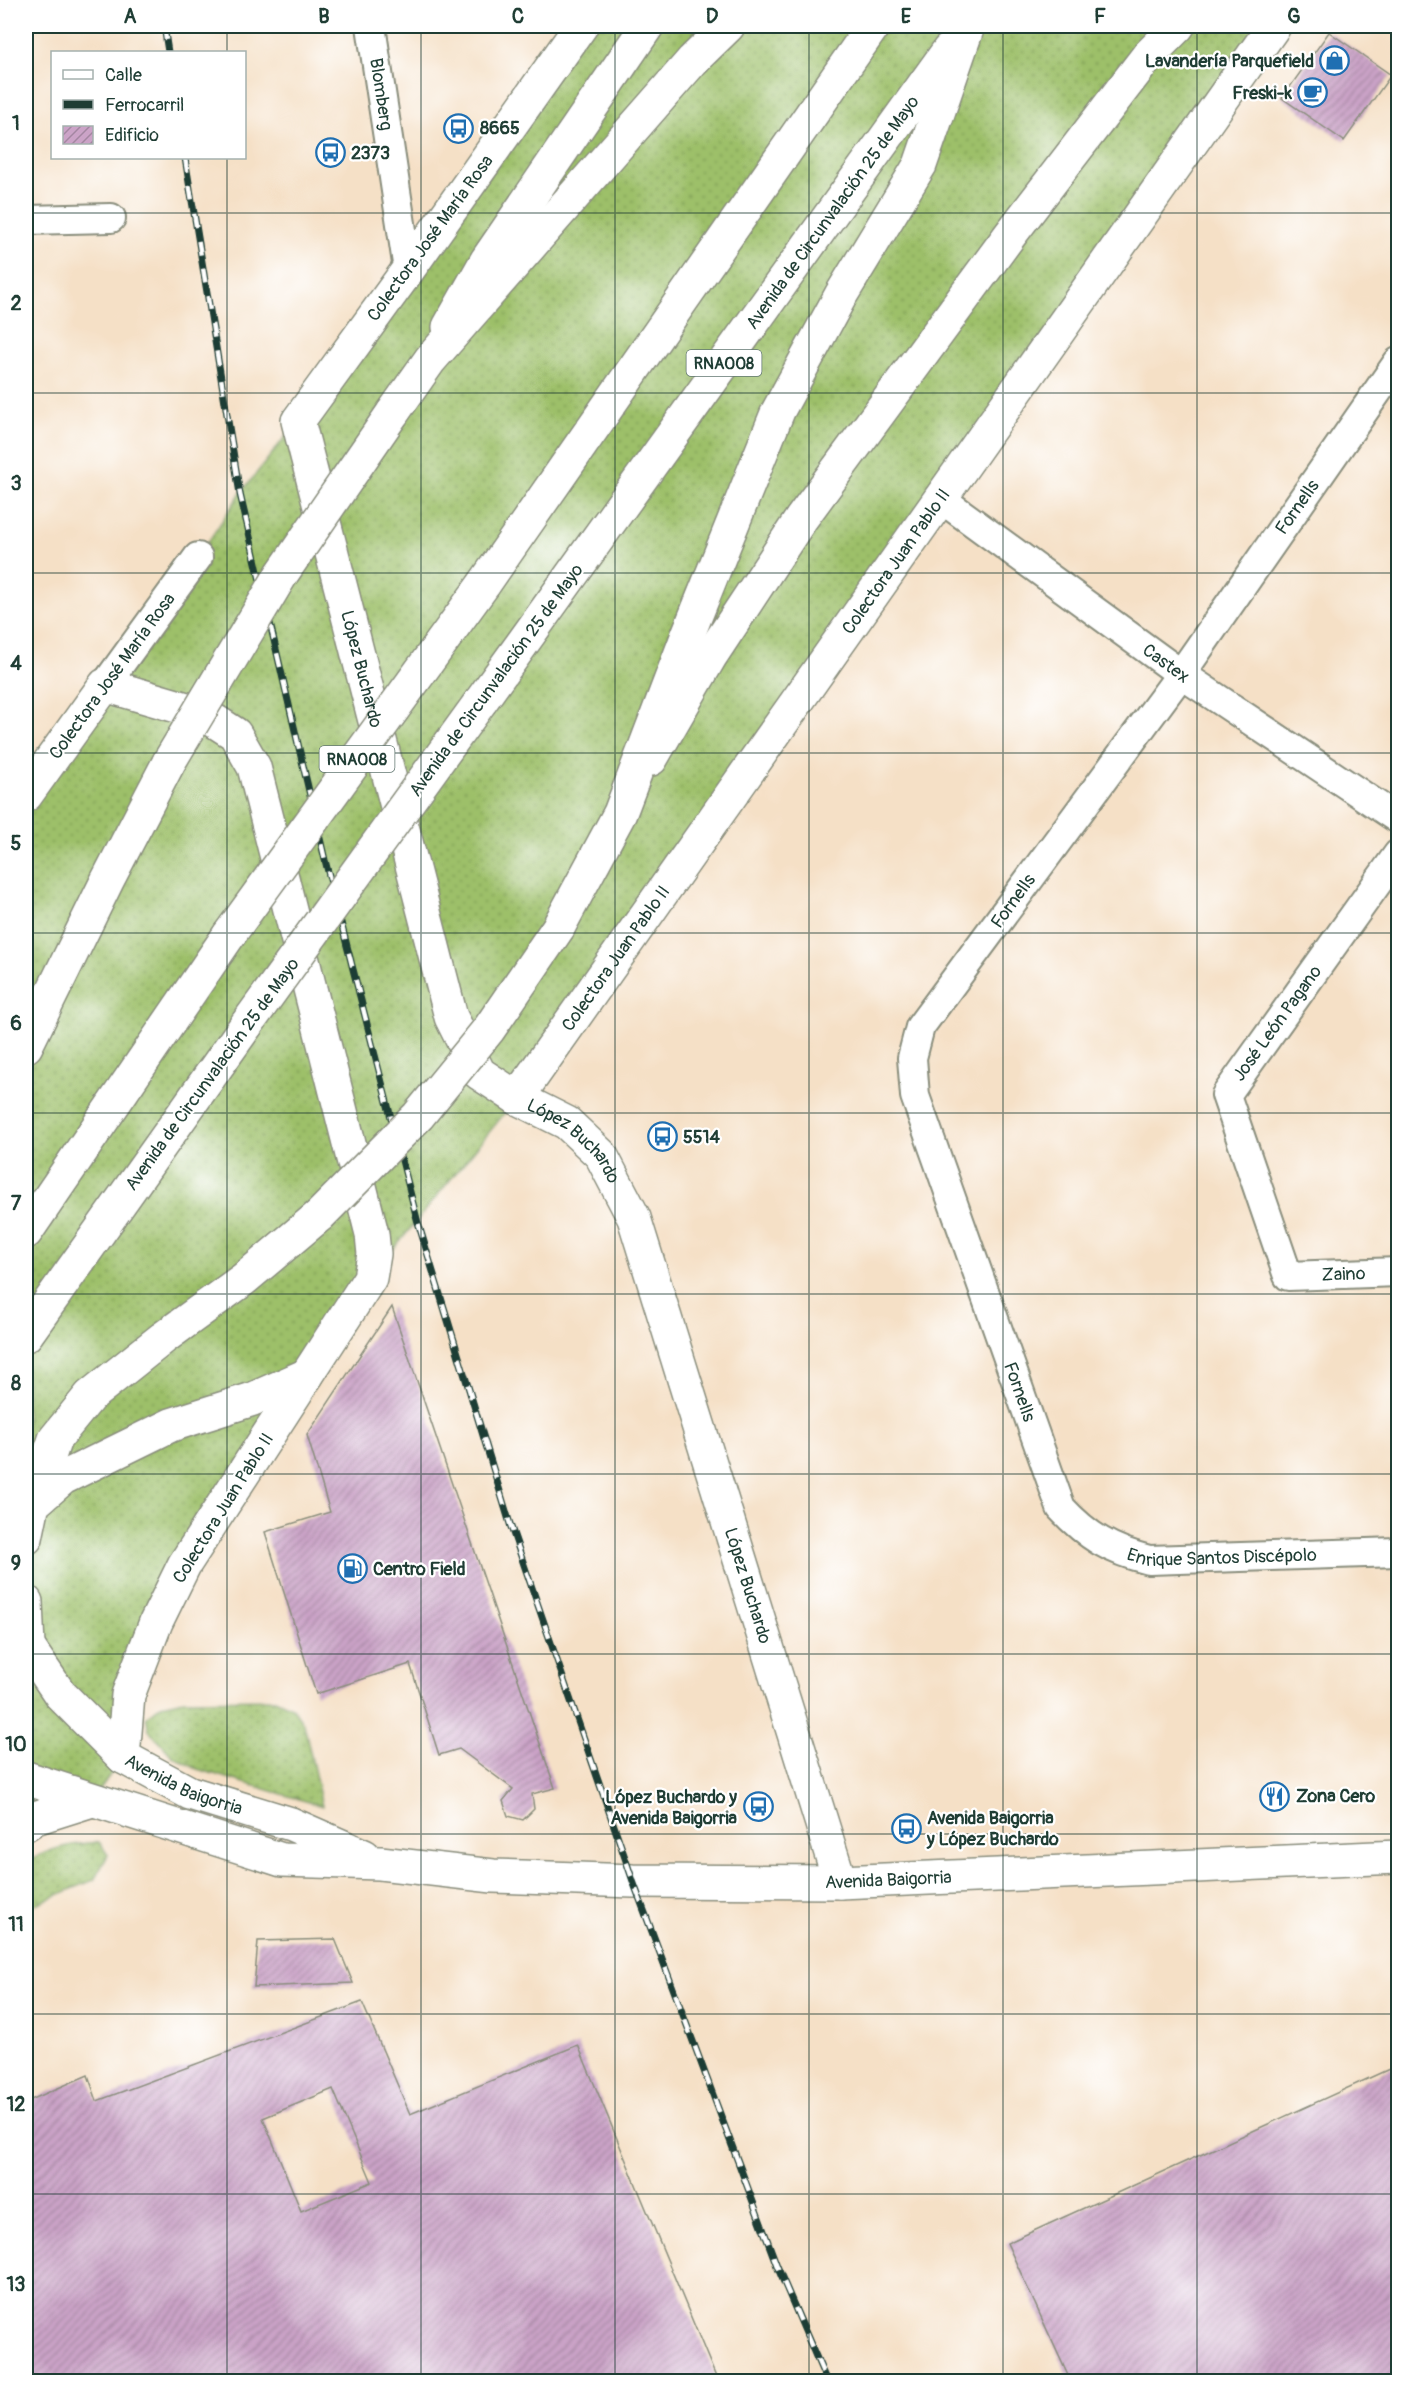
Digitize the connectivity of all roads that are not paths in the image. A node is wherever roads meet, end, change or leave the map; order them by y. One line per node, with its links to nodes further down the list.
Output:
1 (371, 26): 11 (street, Blomberg)
2 (581, 26): 11 (main road, Colectora José María Rosa)
3 (647, 26): 12 (main road)
4 (728, 26): 12 (main road)
5 (873, 26): 25 (main road, RNA008, bridge)
6 (968, 26): 20 (main road); 28 (main road, Avenida de Circunvalación 25 de Mayo / RNA008, bridge)
7 (1178, 26): 20 (main road)
8 (1274, 26): 15 (main road, Colectora Juan Pablo II)
9 (111, 218): 10 (street)
10 (26, 220)
11 (408, 270): 14 (main road, Colectora José María Rosa)
12 (430, 360): 23 (main road, bridge)
13 (1398, 362): 17 (street, Fornells)
14 (298, 421): 24 (main road, López Buchardo)
15 (940, 498): 17 (street, Castex); 24 (main road, Colectora Juan Pablo II)
16 (198, 557): 18 (street, Colectora José María Rosa)
17 (1181, 674): 21 (street, Castex); 31 (street, Fornells)
18 (105, 685): 19 (main road, Colectora José María Rosa); 29 (main road, Colectora Juan Pablo II)
19 (26, 795)
20 (620, 813): 30 (main road, bridge)
21 (1398, 819)
22 (1398, 854): 27 (street, José León Pagano)
23 (26, 1046)
24 (517, 1098): 42 (main road, López Buchardo)
25 (26, 1232)
26 (1398, 1272): 27 (street, Zaino)
27 (1288, 1276)
28 (26, 1335)
29 (307, 1375): 30 (main road); 36 (main road, Colectora Juan Pablo II)
30 (33, 1503): 32 (main road)
31 (1060, 1508): 33 (street, Enrique Santos Discépolo)
32 (26, 1538)
33 (1398, 1552)
34 (26, 1602): 35 (main road)
35 (27, 1650): 36 (main road, Avenida Baigorria)
36 (123, 1757): 41 (main road, Avenida Baigorria)
37 (26, 1778): 38 (main road, Avenida Baigorria)
38 (92, 1800): 39 (main road); 41 (main road, Avenida Baigorria)
39 (26, 1824)
40 (1398, 1857): 42 (main road, Avenida Baigorria)
41 (380, 1863): 42 (main road, Avenida Baigorria)
42 (840, 1882)

